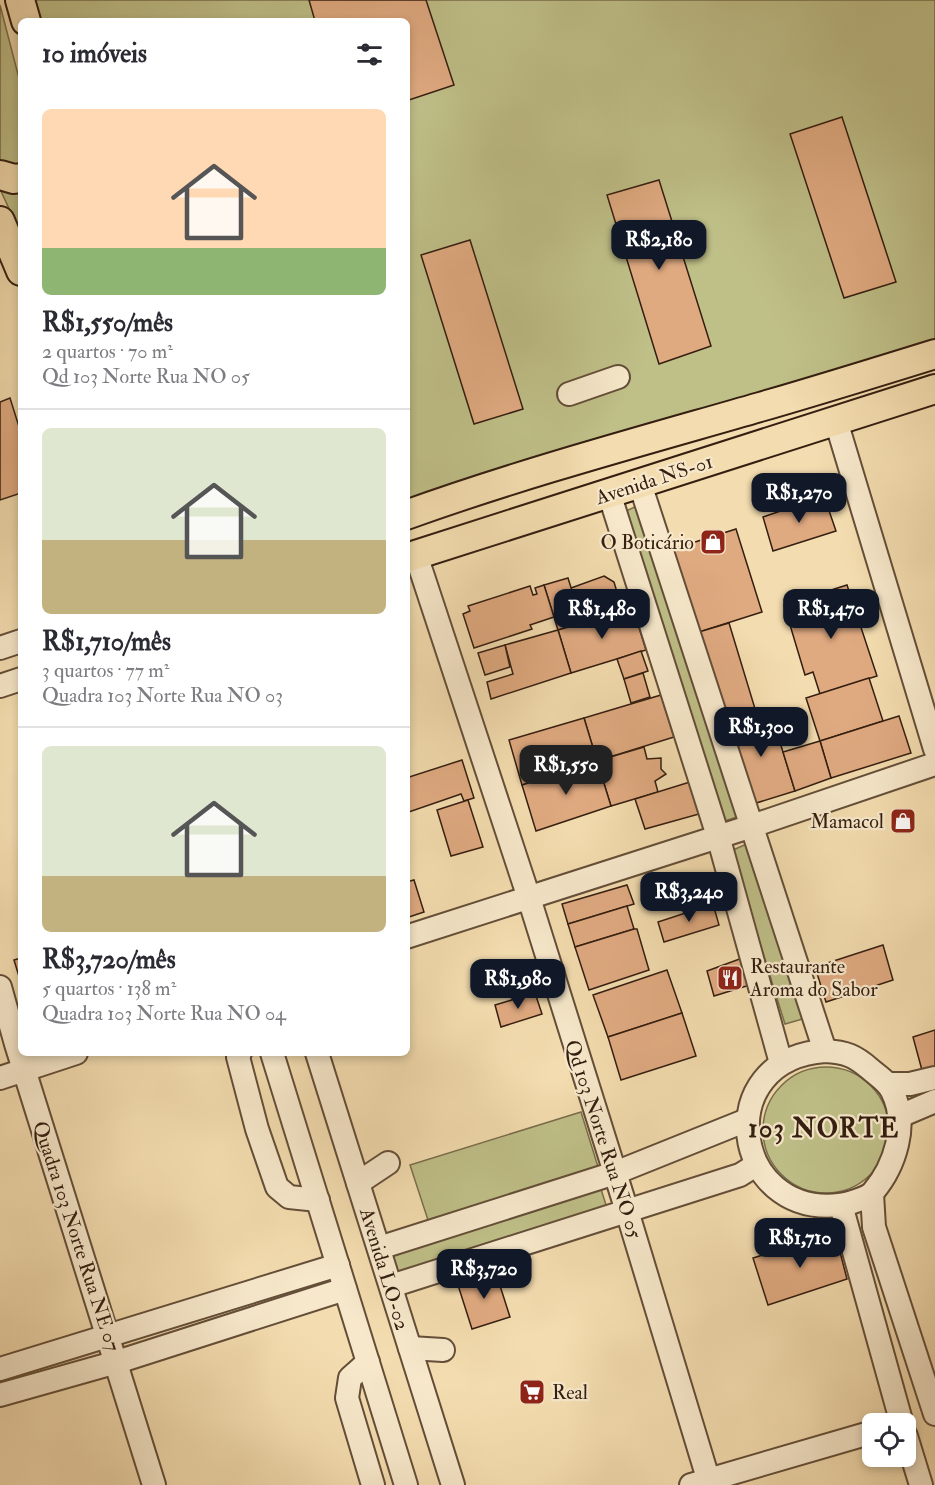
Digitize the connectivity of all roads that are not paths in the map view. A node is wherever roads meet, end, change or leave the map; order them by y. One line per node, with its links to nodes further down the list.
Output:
1 (20, 0): 2 (main road)
2 (25, 18)
3 (0, 175): 4 (main road)
4 (18, 178)
5 (0, 222): 6 (main road)
6 (18, 264)
7 (935, 354): 14 (main road, Avenida NS-01)
8 (618, 377): 10 (street)
9 (935, 389): 11 (main road, Avenida NS-01)
10 (569, 394)
11 (836, 421): 12 (main road, Avenida NS-01); 20 (street)
12 (640, 484): 13 (main road, Avenida NS-01); 22 (street)
13 (609, 494): 15 (main road, Avenida NS-01); 23 (street)
14 (410, 514)
15 (411, 556): 24 (street, Qd 103 Norte Rua NO 05)
16 (18, 642): 17 (street)
17 (0, 648)
18 (18, 680): 19 (street)
19 (0, 686)
20 (935, 749)
21 (935, 764): 22 (street)
22 (752, 826): 23 (street); 28 (street)
23 (718, 836): 24 (street); 33 (street)
24 (529, 898): 25 (street); 43 (street, Qd 103 Norte Rua NO 05)
25 (410, 935)
26 (0, 987): 27 (street, Quadra 103 Norte Rua NE 07)
27 (12, 1045): 34 (street, Quadra 103 Norte Rua NE 07)
28 (825, 1051): 33 (street); 37 (street)
29 (67, 1056): 34 (street)
30 (238, 1056): 46 (street)
31 (273, 1056): 46 (street)
32 (318, 1056): 44 (street, Avenida LO-02)
33 (781, 1063): 40 (street)
34 (24, 1071): 35 (street); 53 (street, Quadra 103 Norte Rua NE 07)
35 (0, 1078)
36 (935, 1078): 37 (street)
37 (888, 1084): 39 (street)
38 (935, 1101): 39 (street)
39 (900, 1116): 45 (street)
40 (747, 1120): 42 (street); 43 (street)
41 (388, 1163): 44 (street)
42 (756, 1165): 47 (street); 48 (street)
43 (615, 1173): 48 (street, Qd 103 Norte Rua NO 05); 49 (street)
44 (358, 1183): 49 (street, Avenida LO-02)
45 (872, 1194): 47 (street); 61 (street)
46 (318, 1200): 50 (street)
47 (841, 1205): 60 (street)
48 (627, 1211): 51 (street); 65 (street, Qd 103 Norte Rua NO 05)
49 (379, 1248): 51 (street, Avenida LO-02)
50 (338, 1265): 52 (street); 53 (street)
51 (391, 1286): 54 (street, Avenida LO-02)
52 (345, 1289): 56 (street); 57 (street)
53 (107, 1336): 56 (street, Quadra 103 Norte Rua NE 07); 58 (street)
54 (410, 1348): 55 (street); 69 (street, Avenida LO-02)
55 (443, 1350)
56 (117, 1362): 59 (street); 66 (street, Quadra 103 Norte Rua NE 07)
57 (368, 1362): 67 (street); 68 (street)
58 (0, 1369)
59 (0, 1395)
60 (900, 1413)
61 (935, 1414): 62 (street)
62 (916, 1420)
63 (862, 1435): 65 (street)
64 (915, 1467): 70 (street)
65 (703, 1483)
66 (154, 1485)
67 (373, 1485)
68 (406, 1485)
69 (453, 1485)
70 (921, 1485)

